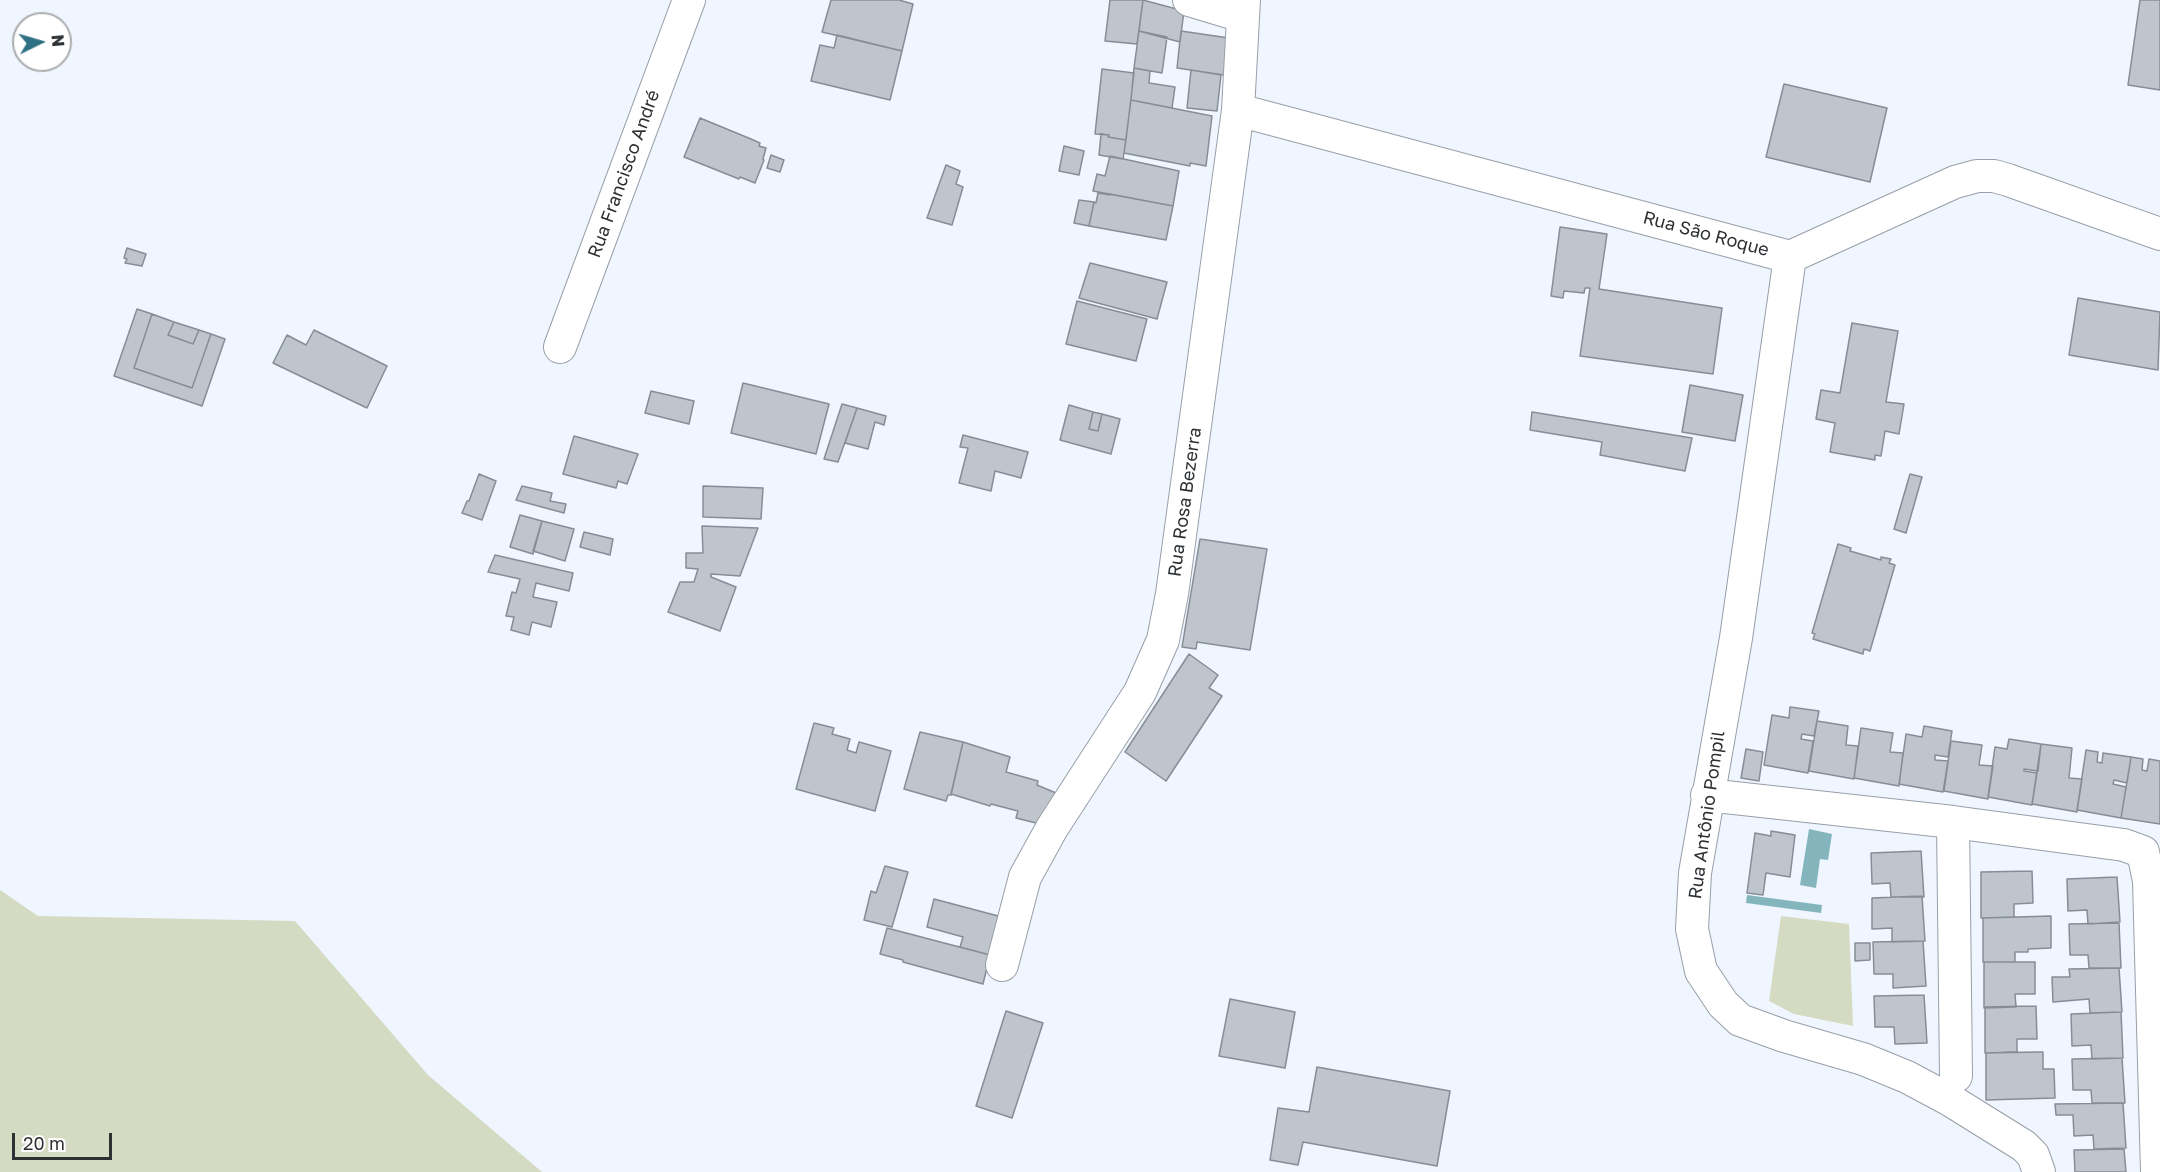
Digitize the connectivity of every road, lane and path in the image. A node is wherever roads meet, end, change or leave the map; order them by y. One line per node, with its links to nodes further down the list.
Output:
1 (688, 0): 7 (street, Rua Francisco André)
2 (1189, 0): 3 (street)
3 (1243, 8): 4 (street, Rua Rosa Bezerra)
4 (1238, 110): 6 (street, Rua São Roque); 10 (street, Rua Rosa Bezerra)
5 (2160, 234): 6 (street, Rua São Roque)
6 (1790, 257): 8 (street, Rua Antônio Pompil)
7 (560, 347)
8 (1707, 795): 9 (street); 12 (street, Rua Antônio Pompil)
9 (1953, 822): 11 (street); 13 (street)
10 (1002, 965)
11 (1956, 1076)
12 (2039, 1172)
13 (2157, 1172)

